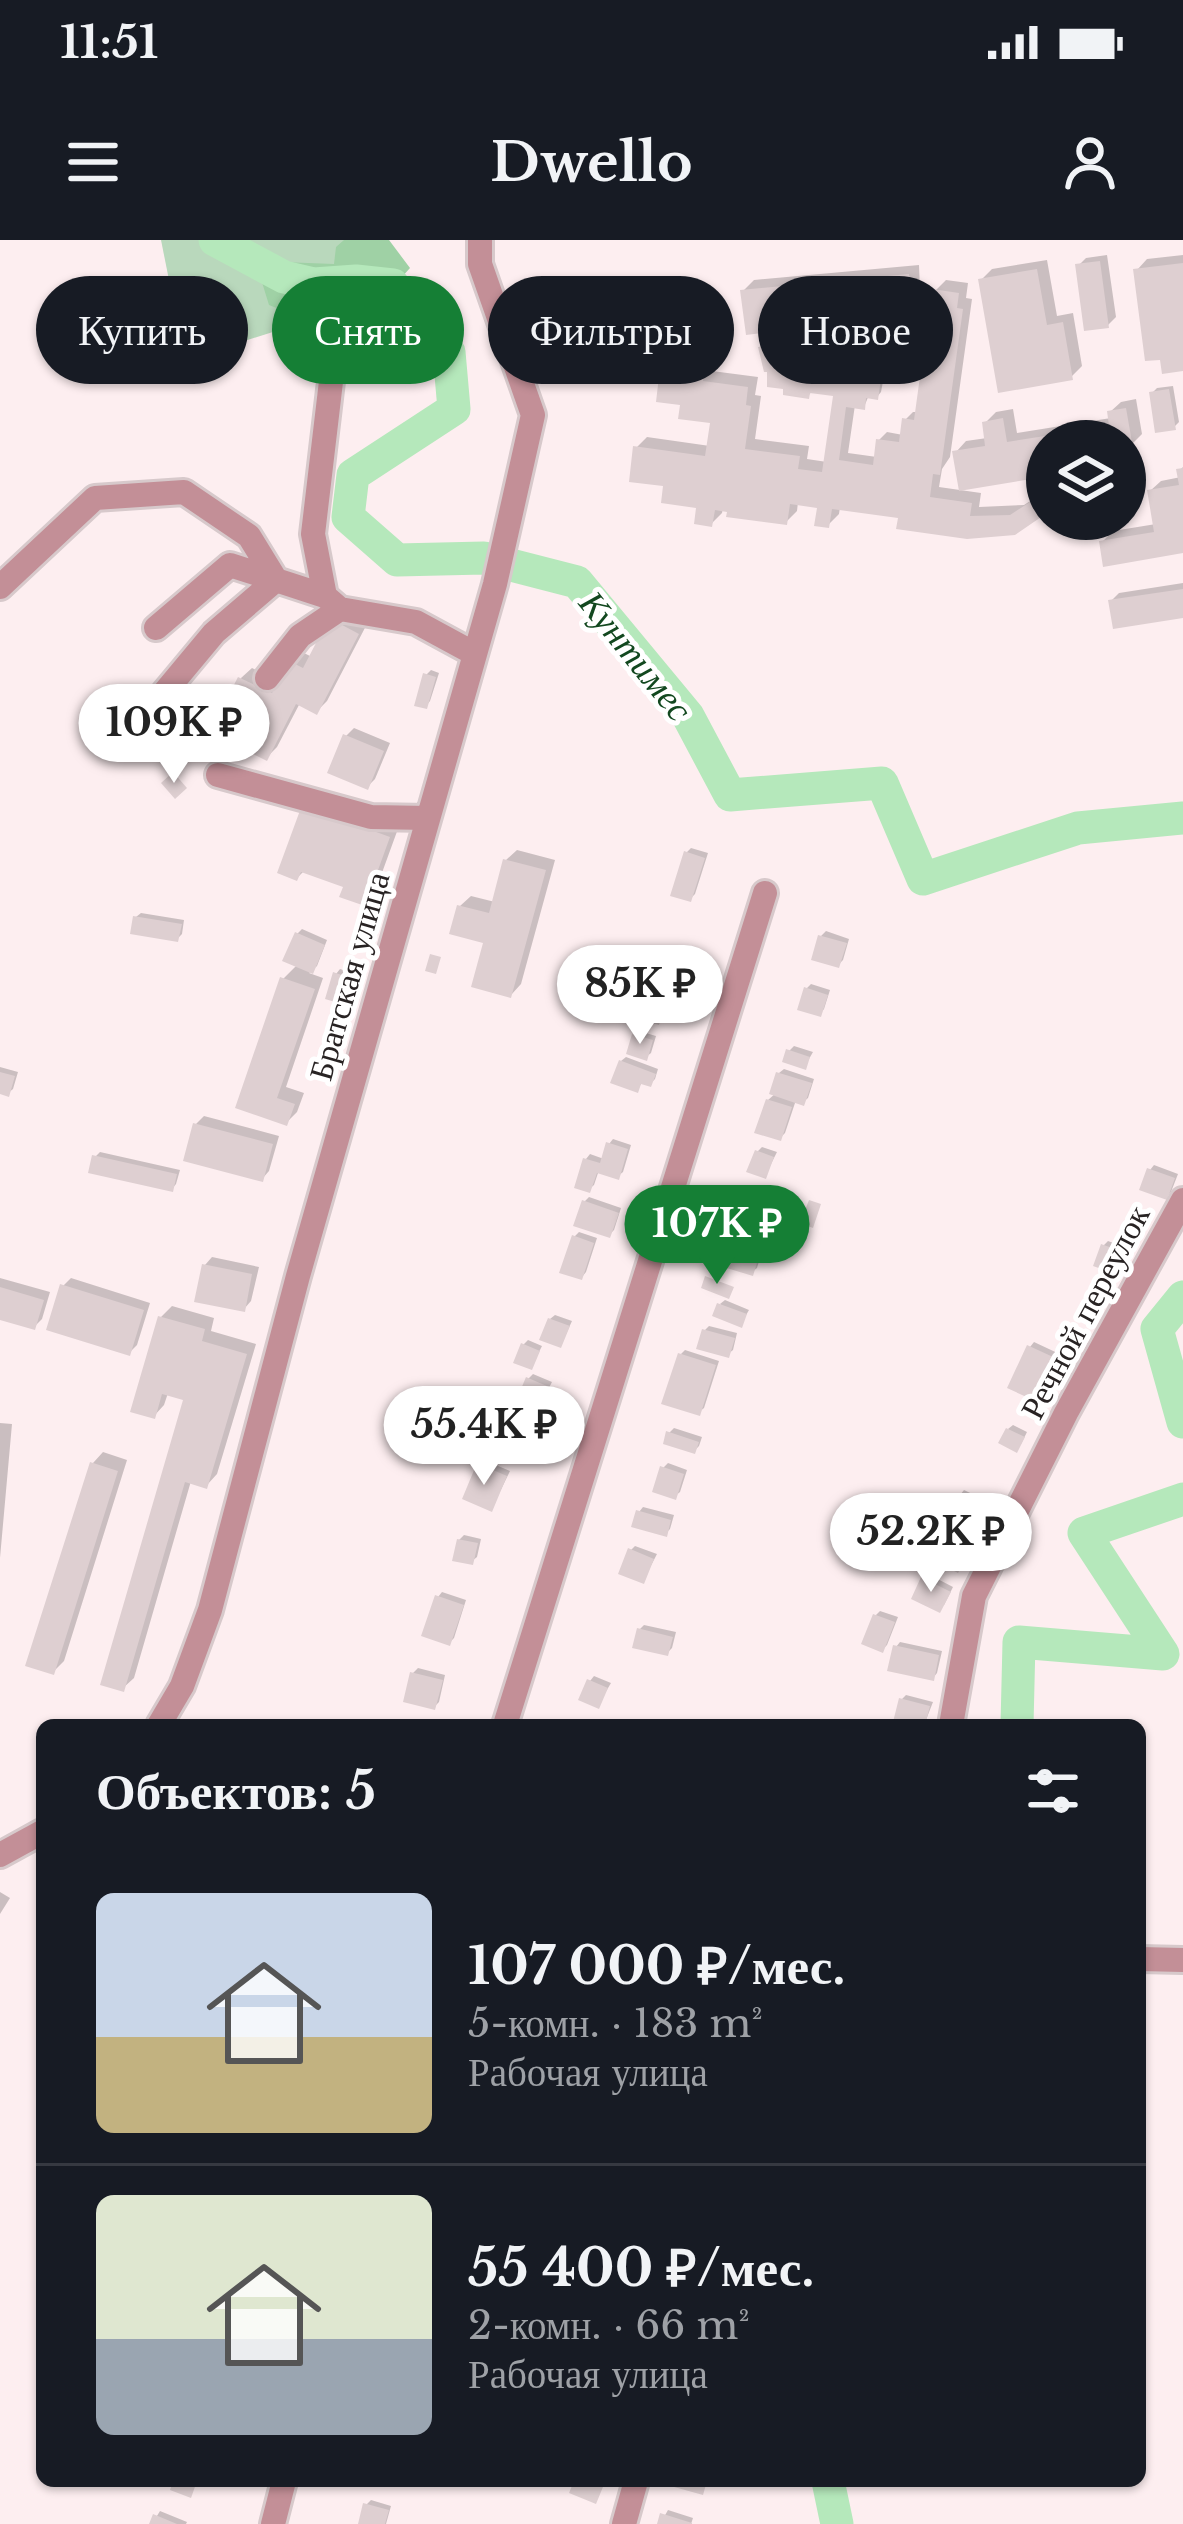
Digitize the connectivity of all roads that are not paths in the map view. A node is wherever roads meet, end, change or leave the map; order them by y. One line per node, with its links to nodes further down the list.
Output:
1 (480, 240): 7 (street, Братская улица)
2 (331, 384): 5 (street)
3 (276, 580): 4 (street); 5 (street); 6 (street); 9 (street)
4 (0, 587)
5 (332, 602): 7 (street); 8 (street)
6 (156, 628)
7 (475, 654): 11 (street, Братская улица)
8 (267, 678)
9 (159, 700)
10 (218, 775): 11 (street)
11 (428, 818): 14 (street, Братская улица)
12 (765, 893): 15 (street)
13 (1183, 1200): 16 (street, Речной переулок)
14 (163, 1719)
15 (507, 1719)
16 (952, 1719)
17 (1146, 1959): 18 (street)
18 (1183, 1960)
19 (282, 2487): 21 (street)
20 (634, 2487): 22 (street)
21 (272, 2524)
22 (624, 2524)

